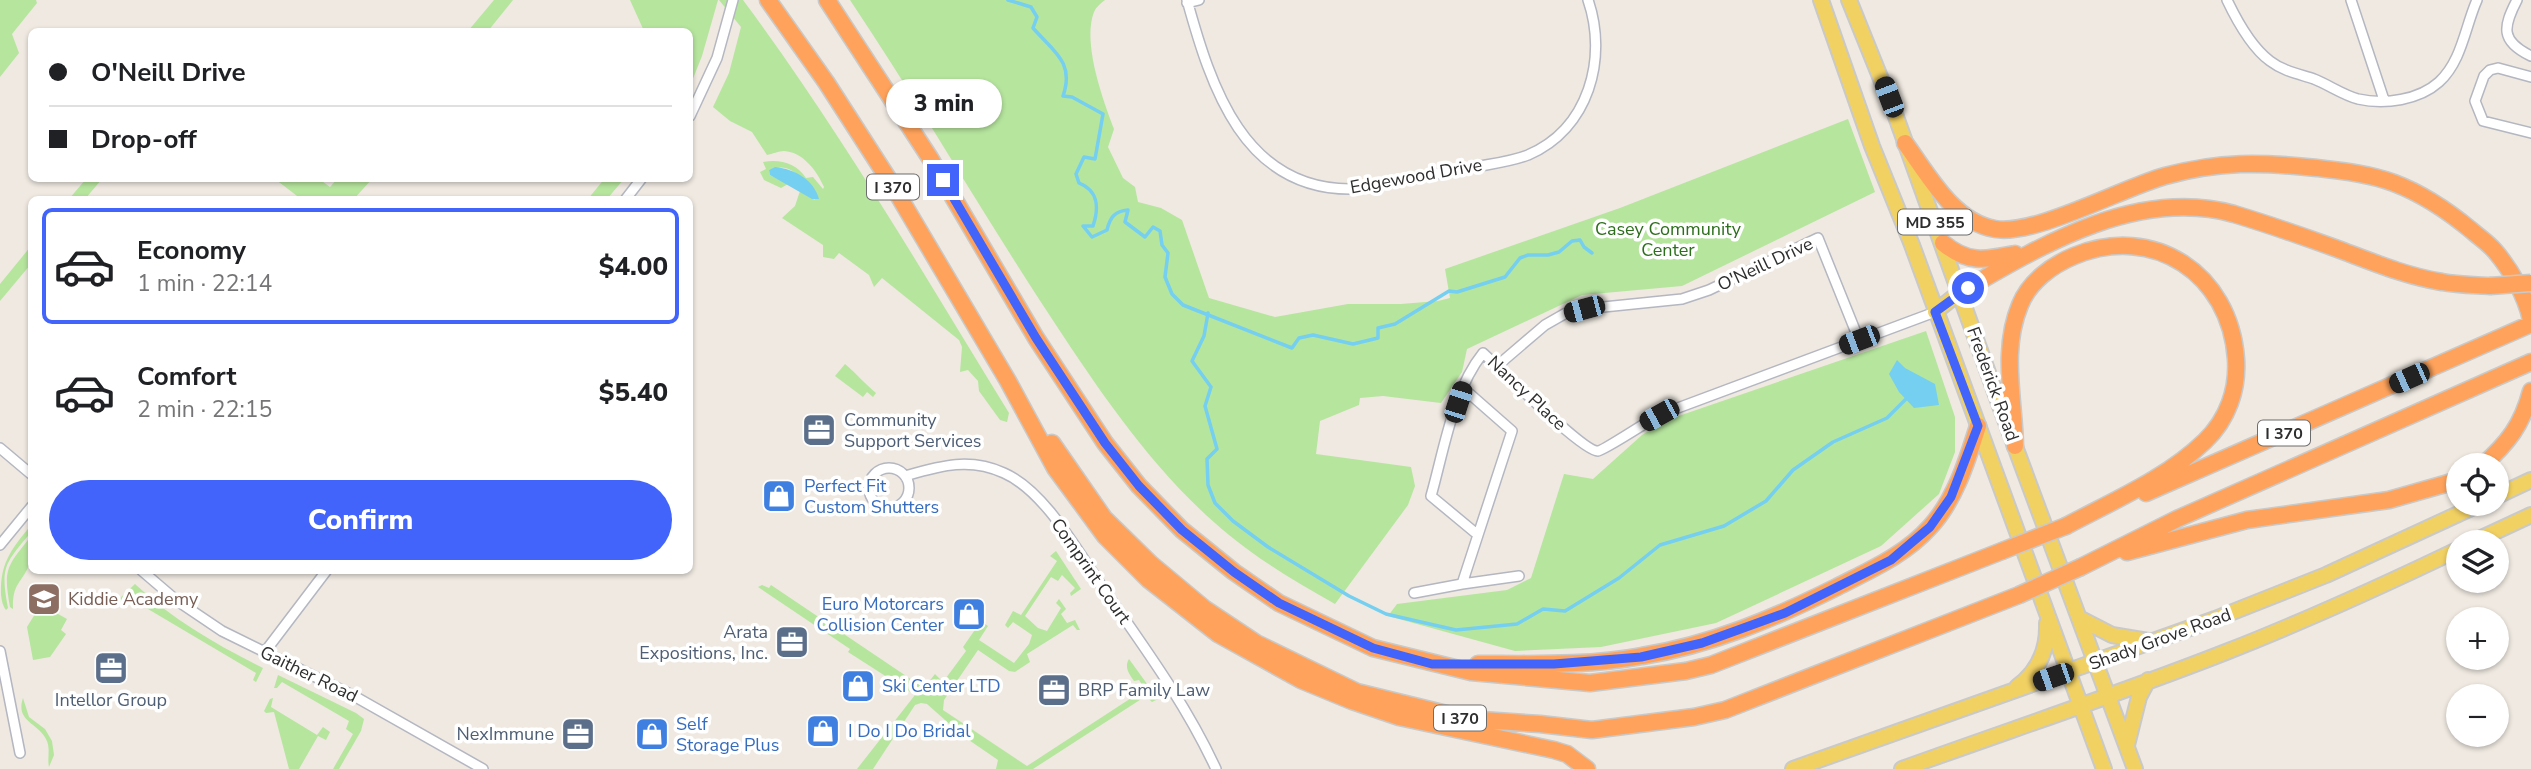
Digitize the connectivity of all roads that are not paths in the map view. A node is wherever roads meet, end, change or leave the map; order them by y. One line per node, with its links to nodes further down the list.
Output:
1 (733, 0): 16 (street)
2 (768, 0): 30 (highway, I 370)
3 (827, 0): 62 (highway, I 370)
4 (1199, 0): 12 (street)
5 (1588, 0): 12 (street, Edgewood Drive)
6 (1821, 0): 25 (main road, Frederick Road / MD 355)
7 (1849, 0): 18 (main road, Frederick Road / MD 355)
8 (2227, 0): 15 (street)
9 (2351, 0): 15 (street)
10 (2476, 0): 15 (street)
11 (2517, 0): 13 (street)
12 (1187, 2)
13 (2531, 56)
14 (2531, 77): 17 (street)
15 (2384, 100)
16 (693, 111)
17 (2531, 133)
18 (1905, 143): 21 (main road, Frederick Road / MD 355); 26 (highway)
19 (639, 182): 20 (street)
20 (628, 196)
21 (1943, 243): 22 (highway); 24 (main road, Frederick Road / MD 355)
22 (2035, 250): 23 (highway, bridge); 24 (highway)
23 (2531, 283)
24 (1959, 293): 25 (main road); 34 (main road, Frederick Road / MD 355)
25 (1935, 312): 27 (street); 33 (main road, Frederick Road / MD 355)
26 (2531, 322): 45 (highway, I 370)
27 (1859, 340): 29 (street, Nancy Place); 29 (street, O'Neill Drive)
28 (2531, 362): 50 (highway, I 370)
29 (1497, 366): 31 (street, Nancy Place)
30 (1008, 381): 50 (highway, I 370, bridge); 72 (highway)
31 (1463, 388): 47 (street, Nancy Place); 47 (street)
32 (2531, 391): 36 (highway)
33 (1978, 426): 56 (main road, Frederick Road / MD 355); 62 (highway)
34 (2015, 446): 45 (highway); 57 (main road, Frederick Road / MD 355)
35 (0, 448): 37 (street)
36 (2497, 453)
37 (28, 472)
38 (905, 477): 38 (street, Comprint Court); 71 (street, Comprint Court)
39 (2531, 480): 41 (main road)
40 (2446, 484): 50 (highway)
41 (2509, 490)
42 (28, 511): 48 (street)
43 (2531, 515): 46 (main road)
44 (2454, 516): 58 (main road, Shady Grove Road)
45 (2066, 526): 62 (highway, I 370, bridge)
46 (2499, 530)
47 (1478, 535): 54 (street)
48 (0, 545)
49 (2446, 555): 64 (main road, Shady Grove Road)
50 (2088, 564)
51 (146, 574): 60 (street, Gaither Road)
52 (324, 574): 60 (street)
53 (1519, 576): 54 (street)
54 (1462, 584): 55 (street)
55 (1414, 593)
56 (2046, 612): 63 (main road, Frederick Road / MD 355); 65 (main road)
57 (2079, 618): 58 (main road); 61 (main road, Frederick Road / MD 355)
58 (2155, 642): 61 (main road, Shady Grove Road)
59 (0, 651): 69 (street)
60 (264, 653): 70 (street, Gaither Road)
61 (2096, 663): 63 (main road, Shady Grove Road); 66 (main road, Frederick Road / MD 355)
62 (1432, 664)
63 (2069, 672): 65 (main road, Shady Grove Road); 67 (main road, Frederick Road / MD 355)
64 (2148, 680): 66 (main road, Shady Grove Road); 68 (main road)
65 (2011, 692): 73 (main road, Shady Grove Road)
66 (2108, 695): 67 (main road, Shady Grove Road); 68 (main road, Frederick Road / MD 355)
67 (2081, 706): 74 (main road, Shady Grove Road); 75 (main road, Frederick Road / MD 355)
68 (2127, 745): 76 (main road, Frederick Road / MD 355)
69 (20, 753)
70 (483, 769)
71 (1216, 769)
72 (1587, 769)
73 (1793, 769)
74 (1902, 769)
75 (2104, 769)
76 (2136, 769)

